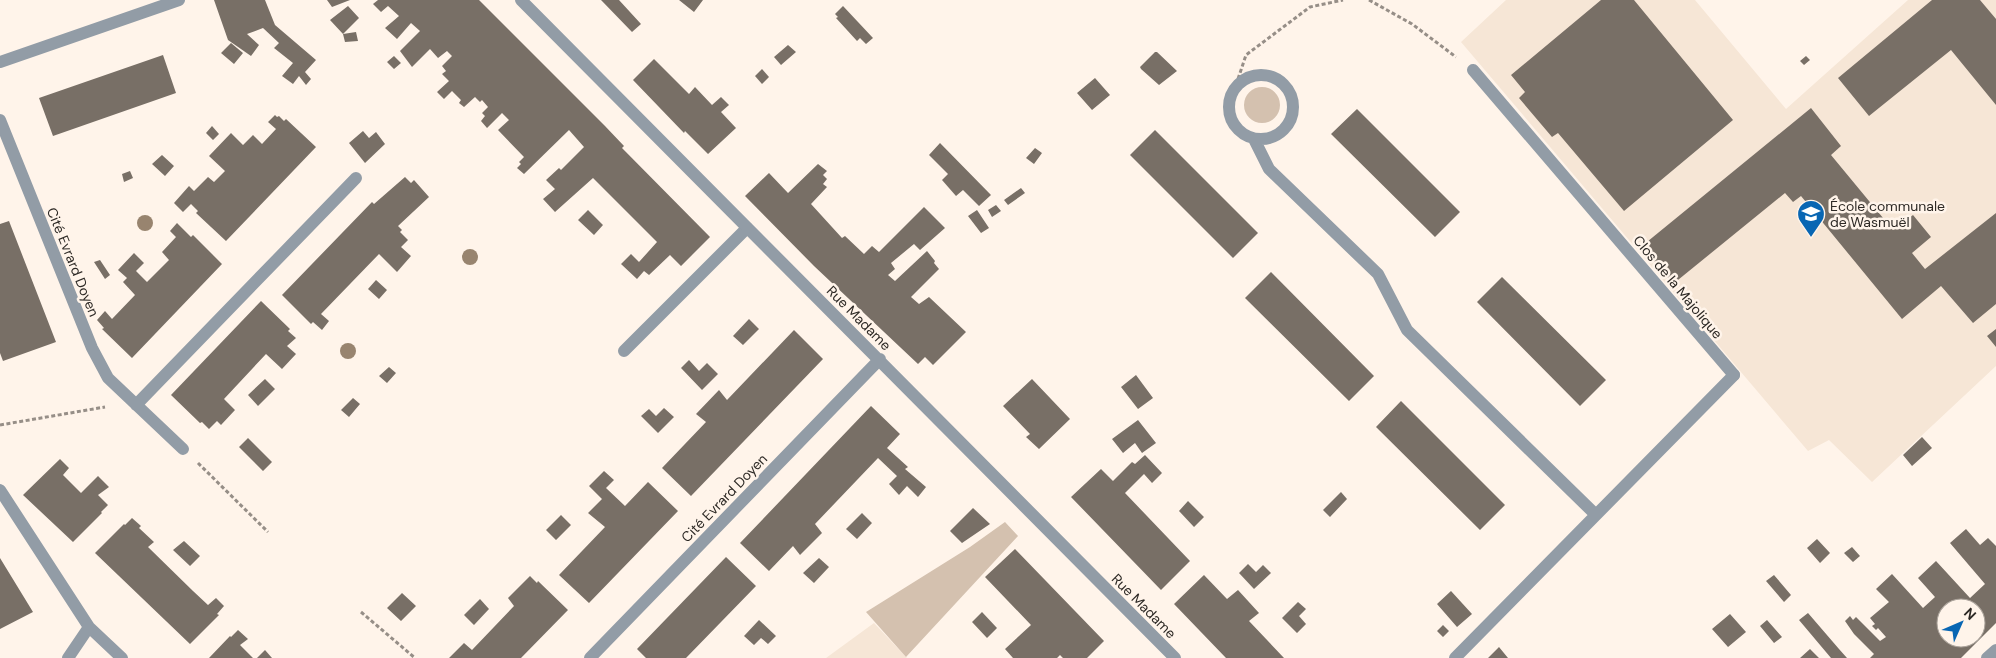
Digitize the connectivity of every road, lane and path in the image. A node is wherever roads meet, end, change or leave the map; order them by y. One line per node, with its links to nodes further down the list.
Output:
1 (179, 0): 5 (street)
2 (521, 0): 11 (street, Rue Madame)
3 (1343, 0): 7 (path)
4 (1369, 0): 6 (path)
5 (0, 62)
6 (1473, 70): 18 (street, Clos de la Majolique)
7 (1236, 85): 9 (street); 9 (street)
8 (0, 120): 14 (street, Cité Evrard Doyen)
9 (1254, 138): 18 (street)
10 (356, 178): 14 (street)
11 (747, 228): 12 (street); 13 (street, Rue Madame)
12 (624, 351)
13 (880, 359): 26 (street, Cité Evrard Doyen); 27 (street, Rue Madame)
14 (136, 405): 15 (path); 16 (street, Cité Evrard Doyen)
15 (0, 425)
16 (183, 449): 19 (path)
17 (0, 490): 21 (street)
18 (1596, 515): 28 (street, Clos de la Majolique)
19 (268, 532)
20 (361, 612): 25 (path)
21 (89, 627): 23 (street); 24 (street)
22 (1996, 650): 29 (street)
23 (68, 658)
24 (122, 658)
25 (415, 658)
26 (590, 658)
27 (1175, 658)
28 (1455, 658)
29 (1987, 658)

